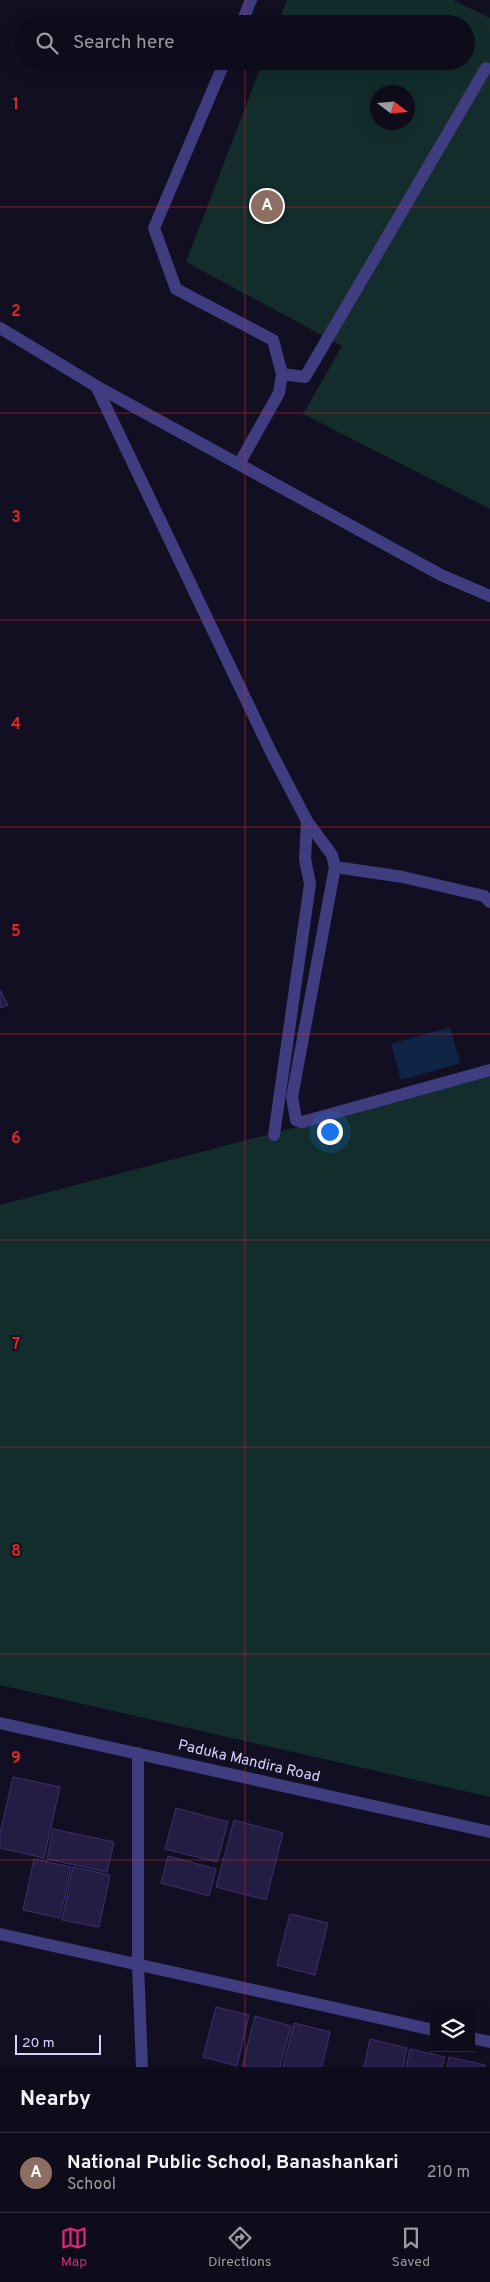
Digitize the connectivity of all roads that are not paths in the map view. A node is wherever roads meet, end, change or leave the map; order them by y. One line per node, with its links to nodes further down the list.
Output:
1 (252, 0): 2 (street)
2 (245, 15)
3 (486, 68): 6 (street)
4 (221, 70): 6 (street)
5 (0, 328): 7 (street)
6 (282, 374): 8 (street)
7 (96, 386): 8 (street); 10 (street)
8 (239, 464): 9 (street)
9 (490, 596)
10 (307, 821): 11 (street); 14 (street)
11 (335, 867): 12 (street); 13 (street)
12 (490, 902)
13 (490, 1070)
14 (274, 1135)
15 (0, 1723): 16 (street, Paduka Mandira Road)
16 (138, 1753): 17 (street, Paduka Mandira Road); 19 (street)
17 (490, 1832)
18 (0, 1934): 19 (street)
19 (138, 1965): 20 (street); 23 (street)
20 (430, 2029)
21 (475, 2039): 22 (street)
22 (490, 2042)
23 (142, 2067)

